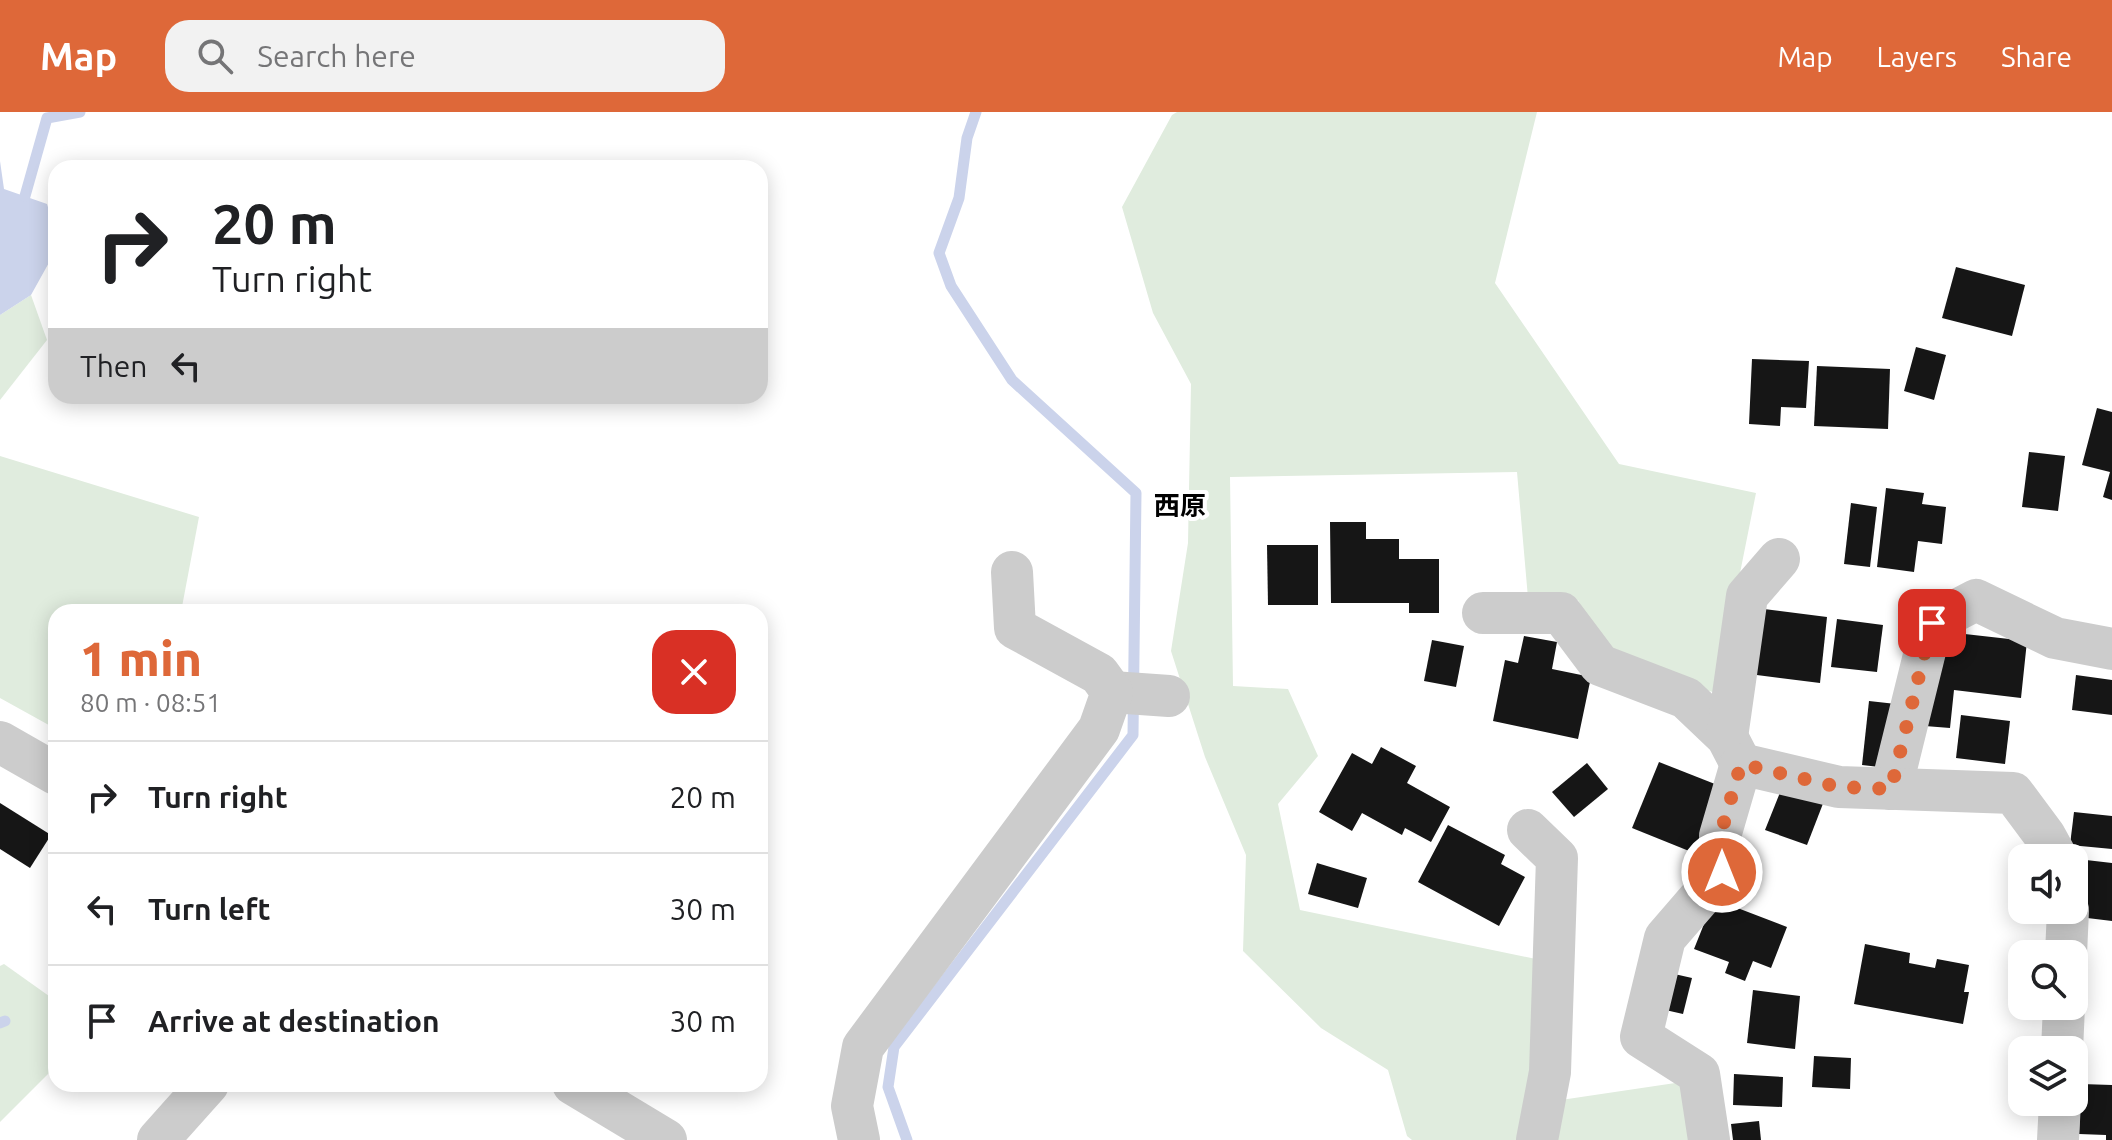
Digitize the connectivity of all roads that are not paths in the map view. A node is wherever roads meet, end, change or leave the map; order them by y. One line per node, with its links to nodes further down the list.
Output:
1 (1779, 559): 6 (street)
2 (1012, 572): 16 (street)
3 (1483, 613): 6 (street)
4 (2112, 649): 8 (street)
5 (0, 742): 7 (street)
6 (1734, 750): 8 (street); 18 (street)
7 (48, 769)
8 (1891, 789): 10 (street)
9 (1528, 830): 17 (street)
10 (2049, 844)
11 (201, 1092): 14 (street)
12 (586, 1092): 15 (street)
13 (2059, 1116): 19 (street)
14 (158, 1140)
15 (666, 1140)
16 (859, 1140)
17 (1537, 1140)
18 (1709, 1140)
19 (2058, 1140)

